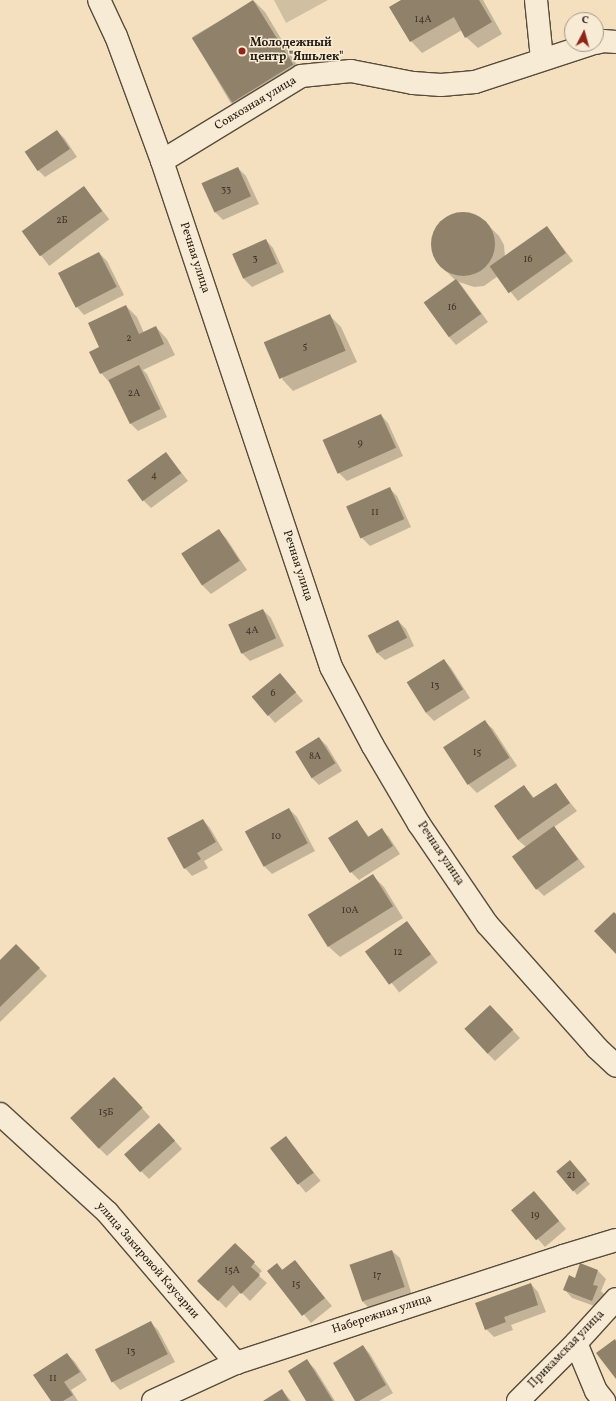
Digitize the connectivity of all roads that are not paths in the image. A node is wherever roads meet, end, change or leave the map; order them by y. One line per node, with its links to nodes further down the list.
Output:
1 (99, 0): 7 (street, Речная улица)
2 (536, 0): 6 (street)
3 (604, 41): 4 (street)
4 (616, 42)
5 (565, 52): 6 (street, Совхозная улица)
6 (542, 59): 7 (street, Совхозная улица)
7 (162, 161): 8 (street, Речная улица)
8 (616, 1066)
9 (0, 1114): 13 (street, улица Закировой Каусарии)
10 (616, 1240): 13 (street, Набережная улица)
11 (616, 1299): 12 (street, Прикамская улица)
12 (576, 1343): 15 (street, Прикамская улица); 16 (street)
13 (236, 1363): 14 (street, Набережная улица)
14 (153, 1401)
15 (518, 1401)
16 (604, 1401)

